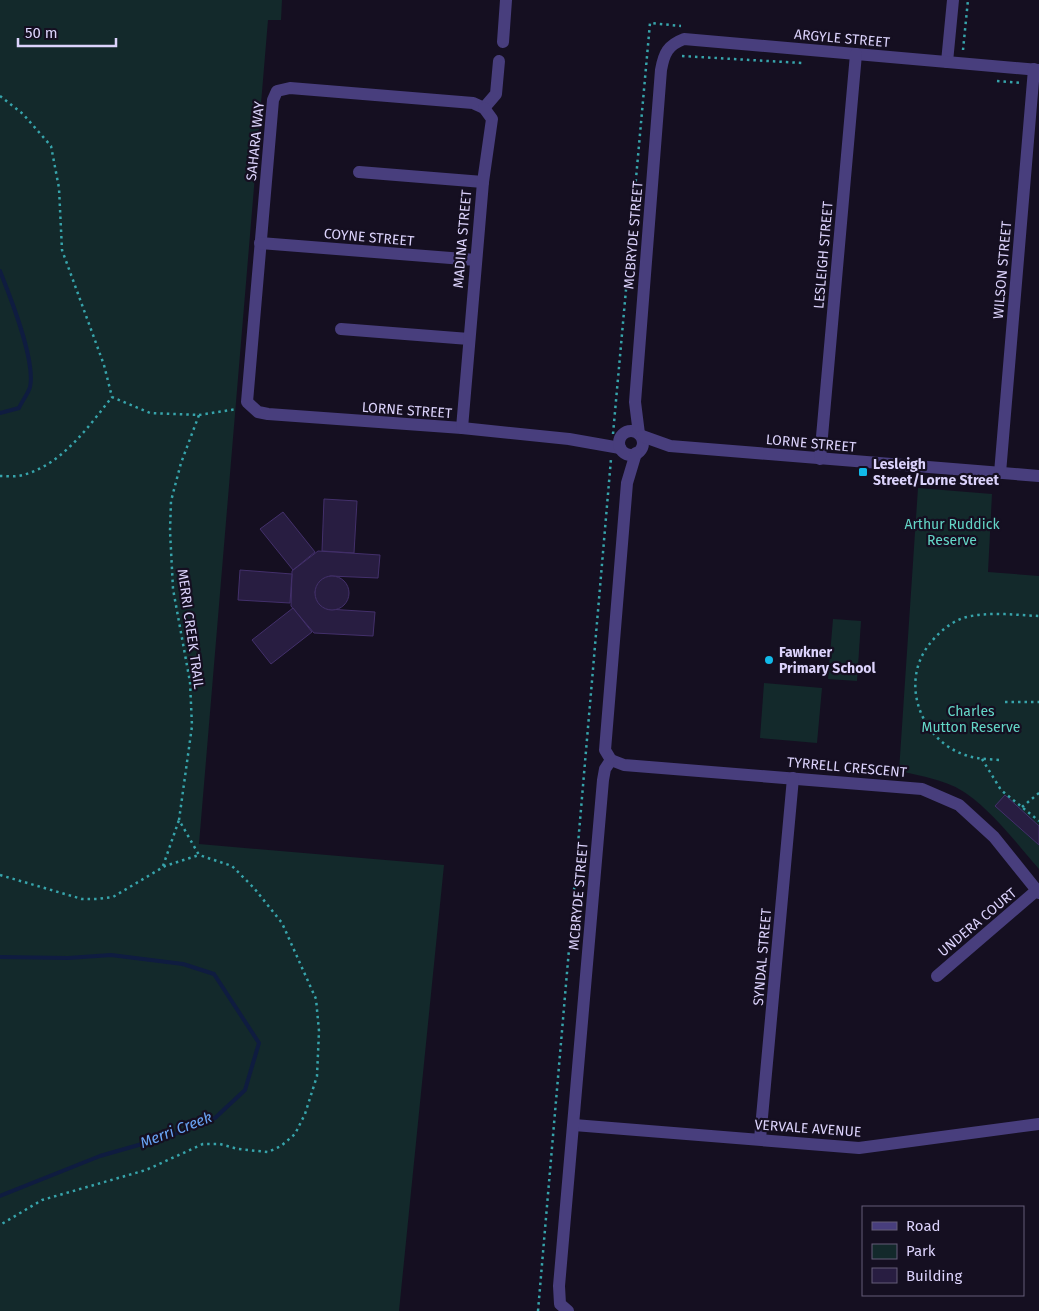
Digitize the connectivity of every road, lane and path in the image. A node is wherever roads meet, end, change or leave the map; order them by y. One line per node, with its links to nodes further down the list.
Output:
1 (506, 0): 5 (street)
2 (953, 0): 7 (street)
3 (968, 0): 7 (path)
4 (689, 26): 27 (path)
5 (502, 42)
6 (856, 54): 7 (street, ARGYLE STREET); 10 (street, ARGYLE STREET); 29 (street, LESLEIGH STREET)
7 (948, 55): 9 (street, ARGYLE STREET)
8 (499, 61): 12 (street)
9 (1036, 69): 13 (street, WILSON STREET)
10 (661, 70): 23 (street, MCBRYDE STREET)
11 (0, 96): 21 (path)
12 (484, 108): 16 (street, MADINA STREET); 17 (street, SAHARA WAY)
13 (1026, 167): 14 (street); 30 (street, WILSON STREET)
14 (1039, 168)
15 (359, 172): 16 (street)
16 (482, 182): 18 (street, MADINA STREET)
17 (260, 243): 18 (street, COYNE STREET); 22 (street, SAHARA WAY)
18 (476, 260): 20 (street, MADINA STREET)
19 (341, 329): 20 (street)
20 (469, 339): 25 (street, MADINA STREET)
21 (112, 397): 24 (path); 31 (path)
22 (247, 402): 24 (path); 25 (street, LORNE STREET)
23 (634, 402): 26 (street, MCBRYDE STREET); 27 (street, MCBRYDE STREET)
24 (199, 415): 42 (path, MERRI CREEK TRAIL)
25 (462, 428): 27 (street, LORNE STREET)
26 (640, 435): 27 (street, LORNE STREET); 28 (street, LORNE STREET)
27 (624, 444): 28 (street, LORNE STREET); 37 (street, MCBRYDE STREET); 53 (path)
28 (670, 446): 29 (street, LORNE STREET)
29 (820, 459): 30 (street, LORNE STREET)
30 (1000, 473): 32 (street, LORNE STREET)
31 (0, 476)
32 (1039, 476)
33 (1039, 616): 36 (path)
34 (1005, 702): 35 (path)
35 (1039, 702)
36 (982, 759): 38 (path); 41 (path)
37 (611, 760): 39 (street, TYRRELL CRESCENT); 50 (street, MCBRYDE STREET)
38 (999, 760)
39 (793, 778): 47 (street, TYRRELL CRESCENT); 51 (street, SYNDAL STREET)
40 (1039, 793): 41 (path)
41 (1022, 807): 43 (path)
42 (179, 820): 44 (path); 45 (path, MERRI CREEK TRAIL)
43 (1039, 821)
44 (199, 855): 45 (path); 52 (path)
45 (163, 867): 46 (path)
46 (0, 875)
47 (1038, 892): 48 (street, UNDERA COURT)
48 (936, 976)
49 (1039, 1124): 51 (street, VERVALE AVENUE)
50 (574, 1125): 51 (street, VERVALE AVENUE); 54 (street, MCBRYDE STREET)
51 (760, 1139)
52 (0, 1225)
53 (538, 1311)
54 (568, 1311)

